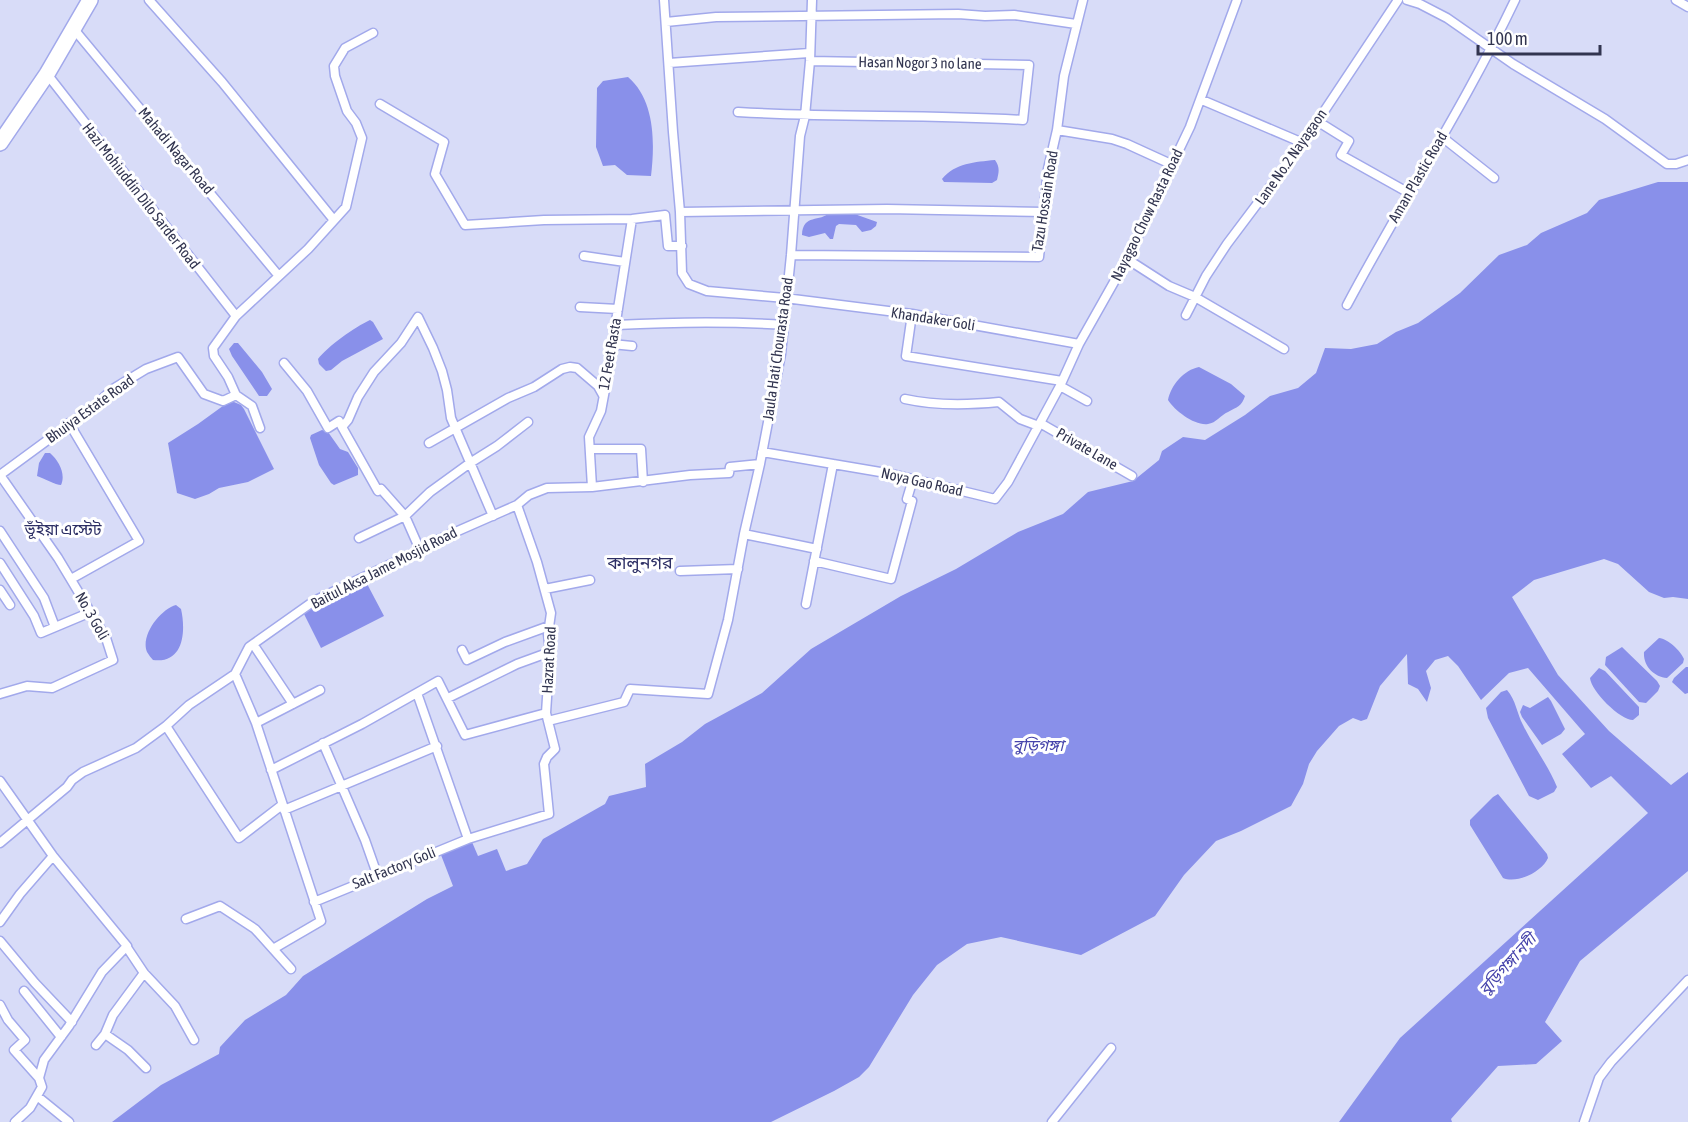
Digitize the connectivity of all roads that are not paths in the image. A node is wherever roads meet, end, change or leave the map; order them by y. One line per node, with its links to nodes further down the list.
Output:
1 (90, 0): 15 (highway)
2 (149, 0): 37 (street)
3 (664, 0): 13 (street)
4 (812, 0): 12 (street, Jaula Hati Chourasta Road)
5 (1083, 0): 14 (street)
6 (1237, 0): 21 (street, Nayagao Chow Rasta Road)
7 (1398, 0): 25 (street, Lane No.2 Nayagaon)
8 (1407, 0): 17 (street)
9 (1515, 0): 17 (street, Aman Plastic Road)
10 (1676, 0): 11 (street)
11 (1688, 8)
12 (810, 16): 13 (street); 14 (street); 18 (street, Jaula Hati Chourasta Road)
13 (666, 22): 19 (street)
14 (1076, 24): 26 (street)
15 (73, 28): 20 (highway); 44 (street, Mahadi Nagar Road)
16 (373, 33): 37 (street)
17 (1491, 50): 28 (street, Aman Plastic Road); 30 (street)
18 (809, 57): 19 (street, Hasan Nogor 3 no lane); 24 (street, Jaula Hati Chourasta Road); 24 (street, Hasan Nogor 3 no lane)
19 (669, 63): 35 (street)
20 (47, 74): 27 (highway); 52 (street, Hazi Mohiuddin Dilo Sarder Road)
21 (1202, 100): 29 (street); 31 (street, Nayagao Chow Rasta Road)
22 (380, 104): 38 (street)
23 (738, 112): 24 (street)
24 (805, 116): 34 (street, Jaula Hati Chourasta Road)
25 (1317, 120): 29 (street, Lane No.2 Nayagaon); 33 (street)
26 (1057, 130): 31 (street, Tazu Hossain Road); 36 (street, Tazu Hossain Road)
27 (2, 135)
28 (1442, 137): 32 (street); 33 (street, Aman Plastic Road)
29 (1303, 143): 45 (street, Lane No.2 Nayagaon)
30 (1688, 160)
31 (1173, 165): 42 (street, Nayagao Chow Rasta Road)
32 (1494, 178)
33 (1409, 193): 47 (street, Aman Plastic Road)
34 (795, 210): 35 (street); 36 (street); 40 (street, Jaula Hati Chourasta Road)
35 (680, 212): 39 (street)
36 (1044, 213): 40 (street, Tazu Hossain Road)
37 (333, 219): 44 (street)
38 (632, 219): 39 (street); 43 (street, 12 Feet Rasta)
39 (682, 246): 46 (street, Khandaker Goli)
40 (791, 255): 46 (street, Jaula Hati Chourasta Road)
41 (584, 256): 43 (street)
42 (1127, 259): 45 (street); 56 (street, Nayagao Chow Rasta Road)
43 (626, 262): 49 (street, 12 Feet Rasta)
44 (278, 275): 52 (street)
45 (1195, 297): 51 (street, Lane No.2 Nayagaon); 58 (street)
46 (785, 298): 50 (street, Khandaker Goli); 54 (street, Jaula Hati Chourasta Road)
47 (1347, 305)
48 (580, 307): 49 (street)
49 (618, 309): 53 (street, 12 Feet Rasta)
50 (912, 314): 56 (street, Khandaker Goli); 60 (street)
51 (1186, 315)
52 (236, 316): 61 (street)
53 (616, 325): 54 (street); 55 (street, 12 Feet Rasta)
54 (784, 325): 73 (street, Jaula Hati Chourasta Road)
55 (612, 344): 57 (street); 62 (street, 12 Feet Rasta)
56 (1079, 344): 60 (street, Nayagao Chow Rasta Road)
57 (632, 346)
58 (1284, 349)
59 (284, 363): 68 (street)
60 (1061, 384): 64 (street); 67 (street, Nayagao Chow Rasta Road)
61 (236, 395): 66 (street, Bhuiya Estate Road); 69 (street)
62 (603, 395): 70 (street); 72 (street, 12 Feet Rasta)
63 (905, 399): 67 (street, Private Lane)
64 (1087, 401)
65 (528, 422): 74 (street)
66 (69, 423): 77 (street, Bhuiya Estate Road); 94 (street)
67 (1040, 423): 78 (street, Private Lane); 79 (street, Noya Gao Road)
68 (342, 427): 70 (street); 83 (street)
69 (260, 428)
70 (455, 428): 71 (street); 74 (street)
71 (429, 443)
72 (590, 449): 80 (street); 81 (street, 12 Feet Rasta)
73 (762, 452): 75 (street, Jaula Hati Chourasta Road); 76 (street, Noya Gao Road)
74 (470, 462): 83 (street); 84 (street)
75 (760, 464): 80 (street, Baitul Aksa Jame Mosjid Road); 86 (street, Jaula Hati Chourasta Road)
76 (833, 464): 79 (street, Noya Gao Road); 88 (street)
77 (0, 475): 94 (street, No. 3 Goli)
78 (1132, 476)
79 (913, 479): 90 (street)
80 (643, 482): 81 (street, Baitul Aksa Jame Mosjid Road)
81 (592, 488): 82 (street, Baitul Aksa Jame Mosjid Road)
82 (517, 505): 84 (street, Baitul Aksa Jame Mosjid Road); 96 (street, Hazrat Road)
83 (405, 516): 87 (street); 89 (street)
84 (493, 516): 89 (street, Baitul Aksa Jame Mosjid Road)
85 (0, 531): 102 (street)
86 (744, 534): 88 (street); 92 (street, Jaula Hati Chourasta Road)
87 (359, 538)
88 (817, 549): 90 (street)
89 (420, 550): 103 (street, Baitul Aksa Jame Mosjid Road)
90 (814, 561): 98 (street)
91 (0, 563): 102 (street)
92 (738, 569): 93 (street); 112 (street, Jaula Hati Chourasta Road)
93 (680, 571)
94 (71, 579): 100 (street, No. 3 Goli)
95 (590, 580): 96 (street)
96 (545, 589): 101 (street, Hazrat Road)
97 (0, 590): 99 (street)
98 (806, 604)
99 (10, 605)
100 (91, 612): 102 (street); 108 (street, No. 3 Goli)
101 (549, 626): 104 (street); 105 (street, Hazrat Road)
102 (55, 627)
103 (253, 644): 106 (street, Baitul Aksa Jame Mosjid Road); 111 (street)
104 (462, 650)
105 (550, 652): 110 (street); 112 (street, Hazrat Road)
106 (235, 674): 113 (street); 114 (street, Baitul Aksa Jame Mosjid Road)
107 (320, 690): 111 (street)
108 (0, 693)
109 (417, 693): 110 (street); 115 (street); 116 (street)
110 (448, 698): 112 (street)
111 (292, 704): 113 (street)
112 (547, 717): 121 (street, Hazrat Road)
113 (256, 723): 117 (street)
114 (166, 726): 120 (street); 122 (street, Baitul Aksa Jame Mosjid Road)
115 (323, 744): 117 (street); 119 (street)
116 (437, 747): 119 (street); 123 (street)
117 (271, 770): 120 (street)
118 (1, 785): 122 (street)
119 (343, 786): 120 (street); 126 (street)
120 (283, 807): 127 (street)
121 (549, 814): 123 (street, Salt Factory Goli)
122 (28, 820): 124 (street, Baitul Aksa Jame Mosjid Road); 125 (street)
123 (468, 839): 126 (street, Salt Factory Goli)
124 (0, 843)
125 (53, 856): 129 (street); 131 (street)
126 (377, 874): 127 (street, Salt Factory Goli)
127 (314, 902): 132 (street)
128 (186, 919): 132 (street)
129 (0, 922)
130 (0, 941): 138 (street)
131 (126, 946): 134 (street); 138 (street)
132 (273, 949): 133 (street)
133 (291, 969)
134 (144, 973): 139 (street); 141 (street)
135 (1688, 980): 150 (street)
136 (24, 992): 140 (street)
137 (0, 1005): 145 (street)
138 (72, 1022): 140 (street)
139 (105, 1034): 142 (street); 144 (street)
140 (61, 1037): 145 (street)
141 (194, 1040)
142 (96, 1045)
143 (1111, 1048): 149 (street)
144 (146, 1068)
145 (39, 1078): 146 (street)
146 (37, 1096): 147 (street); 148 (street)
147 (15, 1122)
148 (69, 1122)
149 (1052, 1122)
150 (1584, 1122)

